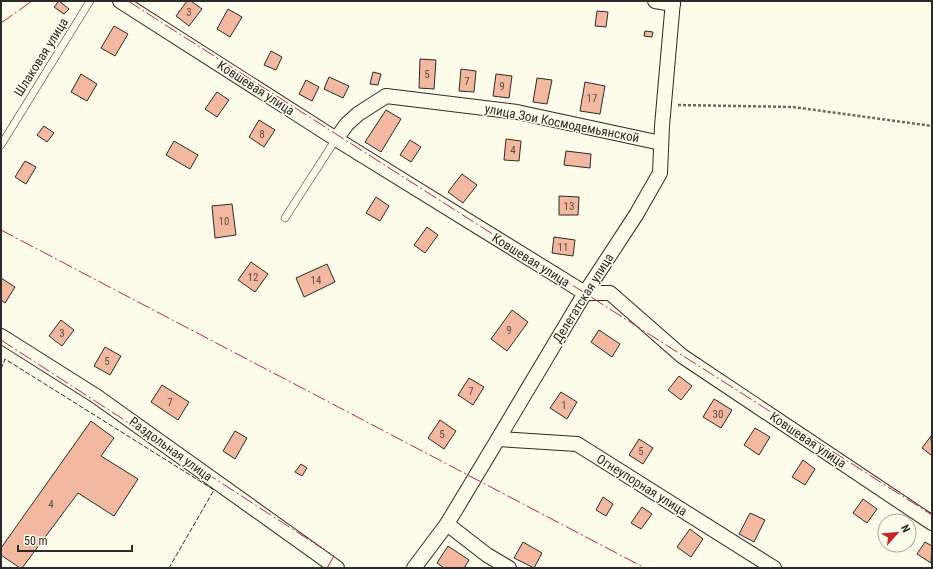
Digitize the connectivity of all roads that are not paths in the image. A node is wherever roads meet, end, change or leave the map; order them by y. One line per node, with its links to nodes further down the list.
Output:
1 (90, 1): 7 (lane, Шлаковая улица)
2 (120, 1): 5 (street, Ковшевая улица)
3 (655, 1): 4 (street)
4 (673, 3): 6 (street, Делегатская улица)
5 (336, 139): 6 (street, улица Зои Космодемьянской); 8 (lane); 9 (street, Ковшевая улица)
6 (661, 143): 9 (street, Делегатская улица)
7 (1, 145)
8 (285, 218)
9 (585, 293): 11 (street, Делегатская улица); 12 (street, Ковшевая улица)
10 (1, 336): 14 (street, Раздольная улица)
11 (498, 439): 13 (street, Делегатская улица); 17 (street, Огнеупорная улица)
12 (932, 523)
13 (447, 524): 15 (street, Делегатская улица); 16 (street)
14 (337, 568)
15 (414, 568)
16 (509, 568)
17 (774, 568)

